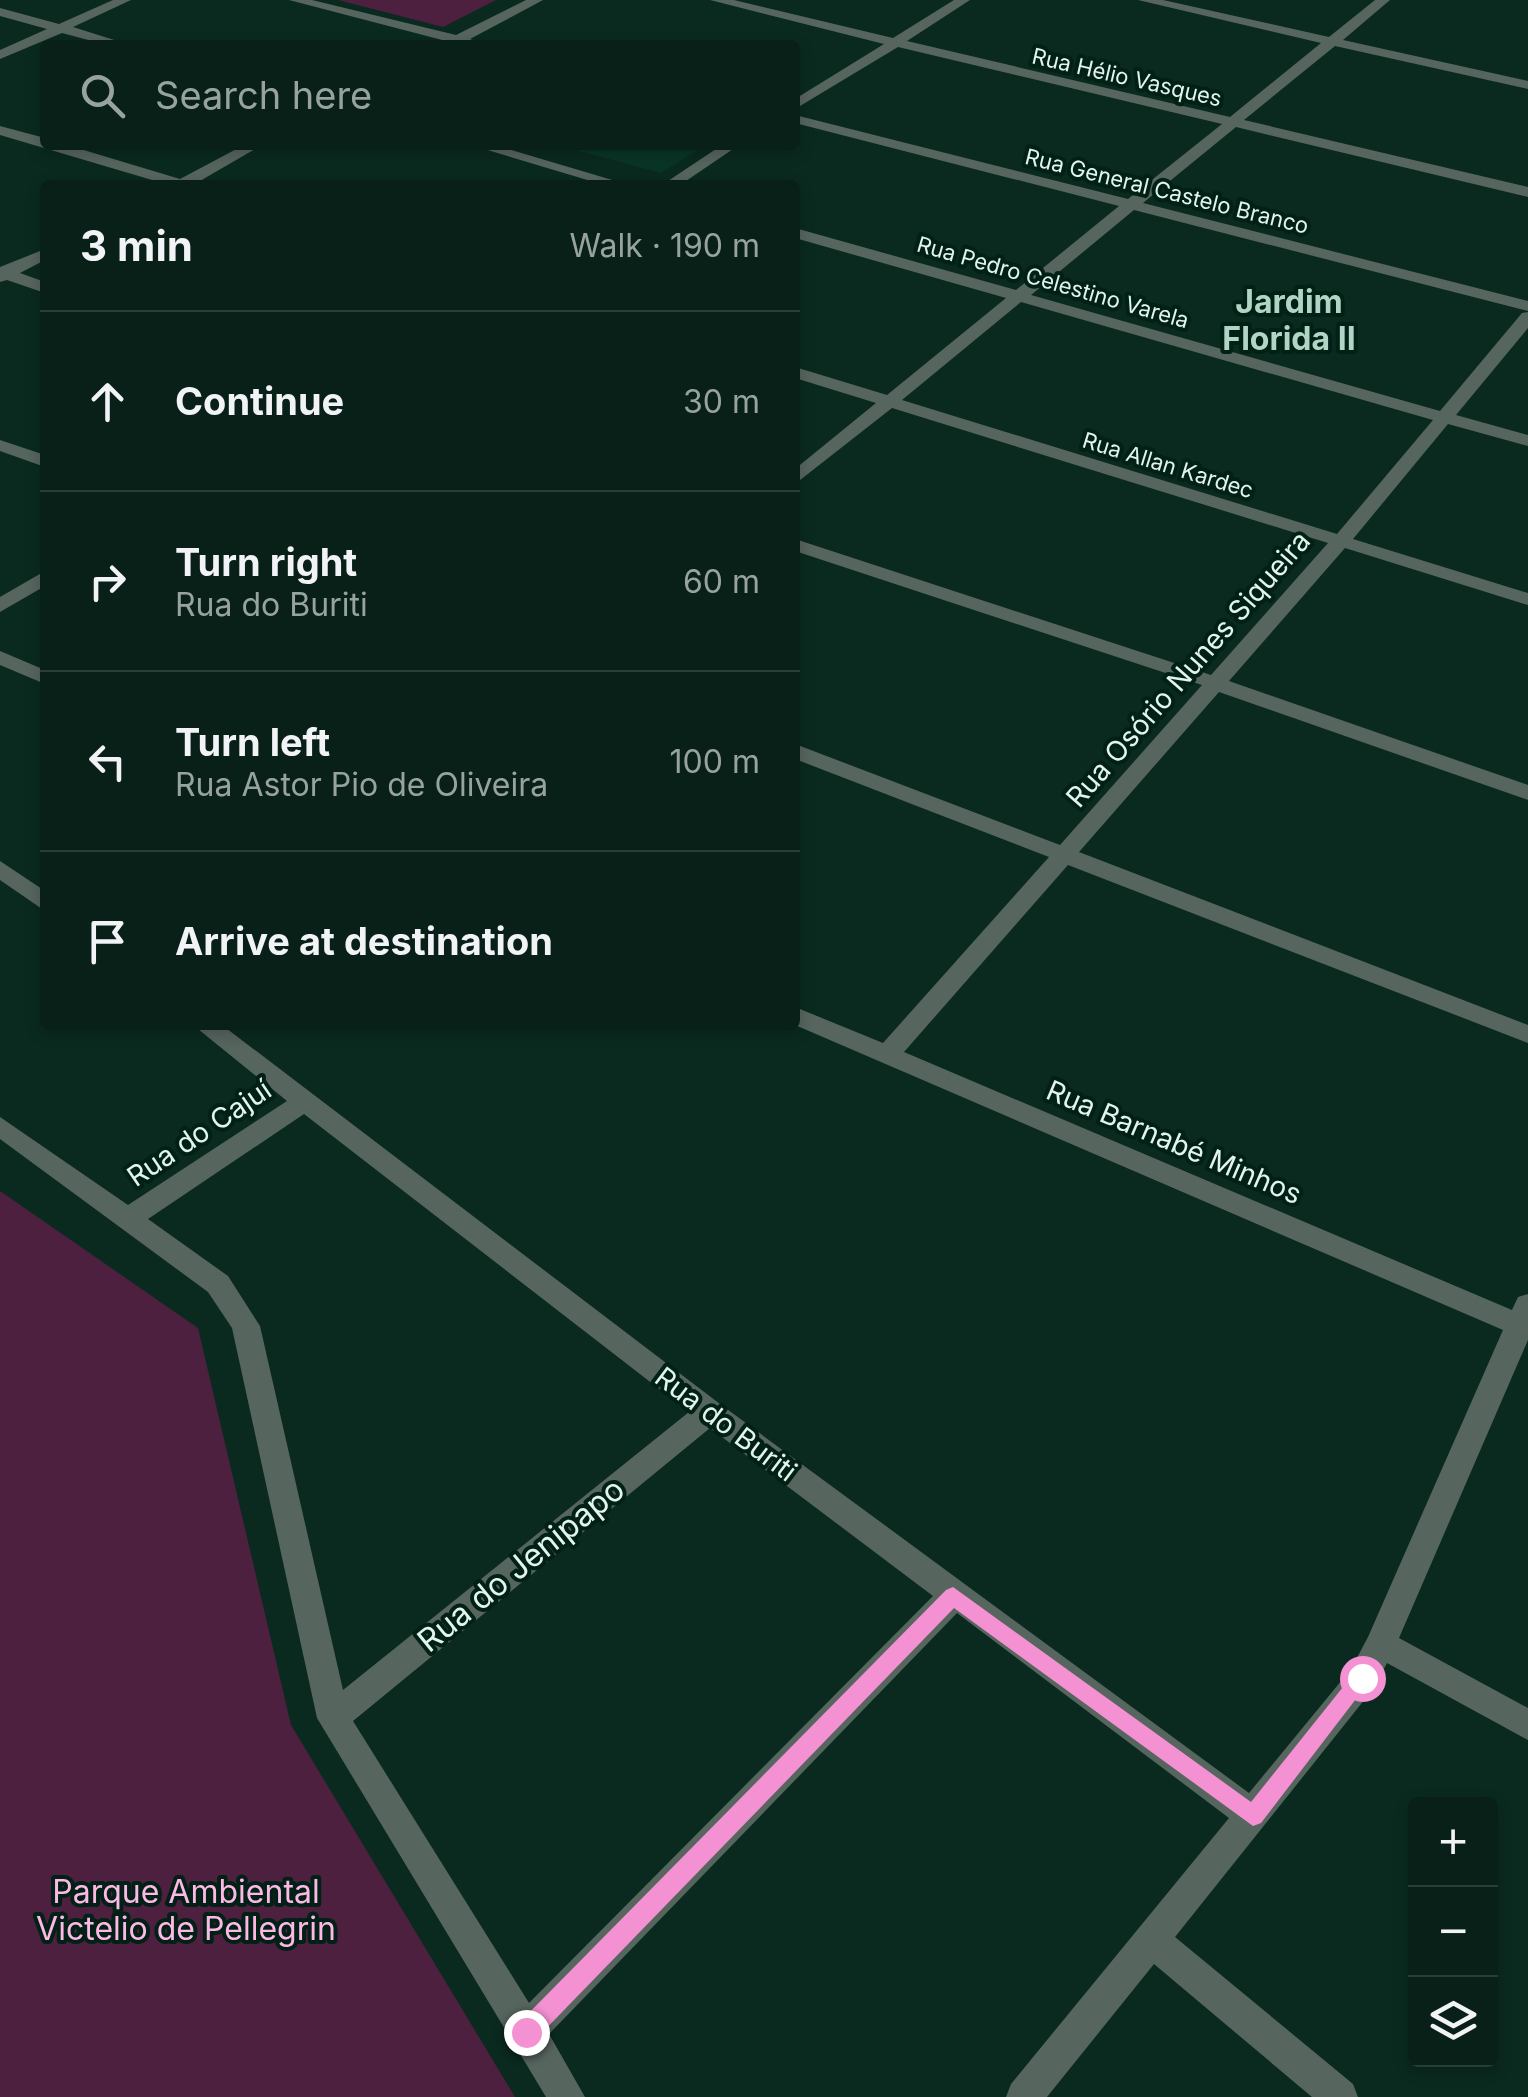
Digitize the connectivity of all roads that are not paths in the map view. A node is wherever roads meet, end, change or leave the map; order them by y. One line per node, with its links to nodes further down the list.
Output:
1 (124, 0): 9 (street)
2 (296, 0): 11 (street)
3 (536, 0): 12 (street)
4 (717, 0): 14 (street, Rua Hélio Vasques)
5 (963, 0): 14 (street)
6 (1145, 0): 13 (street)
7 (1382, 0): 13 (street)
8 (0, 12): 9 (street)
9 (62, 28): 10 (street); 15 (street)
10 (105, 40)
11 (445, 40)
12 (456, 40)
13 (1330, 42): 16 (street); 19 (street)
14 (893, 44): 17 (street); 19 (street, Rua Hélio Vasques)
15 (0, 55)
16 (1528, 85)
17 (800, 101)
18 (800, 120): 31 (street, Rua General Castelo Branco)
19 (1228, 124): 30 (street, Rua Hélio Vasques); 31 (street)
20 (0, 130): 21 (street)
21 (40, 142)
22 (67, 150): 26 (street)
23 (246, 150): 27 (street)
24 (496, 150): 28 (street)
25 (724, 150): 29 (street)
26 (165, 180)
27 (190, 180)
28 (604, 180)
29 (678, 180)
30 (1528, 192)
31 (1127, 205): 36 (street); 37 (street, Rua General Castelo Branco)
32 (800, 234): 36 (street, Rua Pedro Celestino Varela)
33 (40, 256): 34 (street)
34 (2, 274): 35 (street)
35 (40, 286)
36 (1018, 294): 40 (street); 41 (street, Rua Pedro Celestino Varela)
37 (1528, 306)
38 (1528, 316): 41 (street, Rua Osório Nunes Siqueira)
39 (800, 374): 40 (street, Rua Allan Kardec)
40 (887, 400): 45 (street); 46 (street, Rua Allan Kardec)
41 (1445, 418): 42 (street, Rua Pedro Celestino Varela); 46 (street, Rua Osório Nunes Siqueira)
42 (1528, 442)
43 (0, 444): 44 (street)
44 (40, 460)
45 (800, 474)
46 (1339, 543): 49 (street, Rua Allan Kardec); 53 (street, Rua Osório Nunes Siqueira)
47 (800, 546): 53 (street)
48 (40, 581): 50 (street)
49 (1528, 600)
50 (0, 606)
51 (0, 657): 52 (street)
52 (40, 676)
53 (1215, 683): 55 (street); 56 (street, Rua Osório Nunes Siqueira)
54 (800, 753): 56 (street)
55 (1528, 793)
56 (1064, 855): 61 (street); 62 (street, Rua Osório Nunes Siqueira)
57 (0, 868): 58 (street)
58 (40, 899)
59 (800, 1017): 62 (street, Rua Barnabé Minhos)
60 (213, 1030): 63 (street, Rua do Buriti)
61 (1528, 1034)
62 (887, 1055): 66 (street, Rua Barnabé Minhos)
63 (305, 1101): 65 (street, Rua do Cajuí); 67 (street, Rua do Buriti)
64 (0, 1126): 65 (street)
65 (129, 1218): 70 (street)
66 (1525, 1320): 69 (street)
67 (710, 1412): 68 (street, Rua do Buriti); 70 (street, Rua do Jenipapo)
68 (953, 1596): 72 (street, Rua do Buriti); 74 (street)
69 (1381, 1644): 71 (street); 72 (street)
70 (333, 1718): 74 (street)
71 (1528, 1724)
72 (1253, 1816): 73 (street)
73 (1153, 1941): 76 (street); 77 (street)
74 (526, 2032): 75 (street)
75 (567, 2097)
76 (1024, 2097)
77 (1340, 2097)

